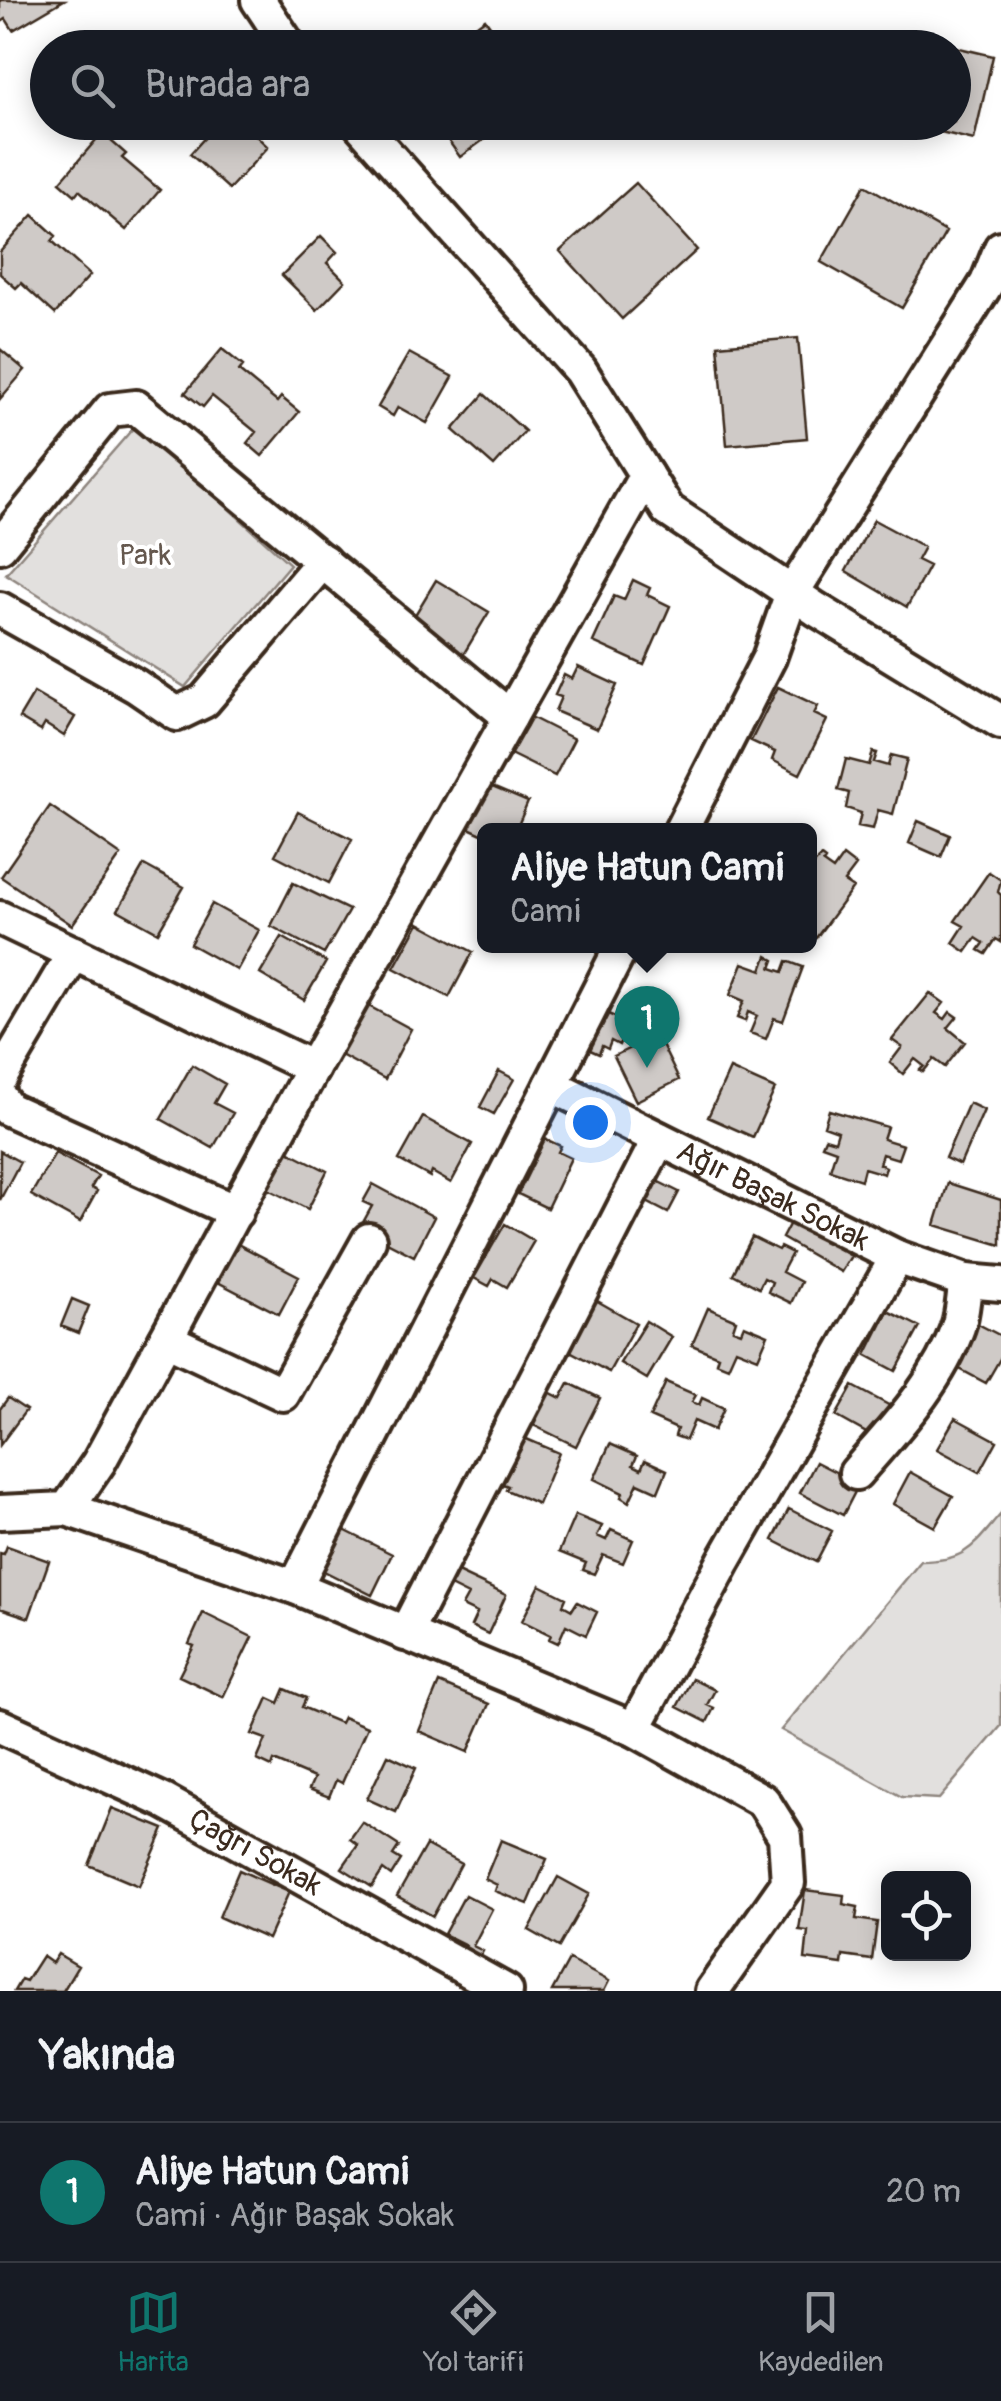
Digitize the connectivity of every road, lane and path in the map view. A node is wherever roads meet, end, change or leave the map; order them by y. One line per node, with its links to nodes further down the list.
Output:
1 (258, 0): 2 (street)
2 (278, 30)
3 (374, 140): 5 (street)
4 (1001, 248): 8 (street)
5 (646, 474): 8 (street); 10 (street)
6 (0, 546): 7 (street)
7 (323, 560): 9 (street); 10 (street)
8 (792, 593): 11 (street); 12 (street)
9 (0, 609)
10 (510, 716): 16 (street)
11 (1001, 722)
12 (685, 823)
13 (0, 918): 14 (street)
14 (74, 953): 16 (street); 17 (street)
15 (618, 953): 18 (street)
16 (313, 1068): 21 (street)
17 (0, 1078)
18 (551, 1084): 20 (street, Ağır Başak Sokak); 30 (street)
19 (0, 1098): 21 (street)
20 (659, 1138): 23 (street, Ağır Başak Sokak); 31 (street)
21 (236, 1212): 26 (street)
22 (369, 1240): 26 (street)
23 (897, 1256): 24 (street, Ağır Başak Sokak); 33 (street)
24 (966, 1281): 25 (street, Ağır Başak Sokak); 27 (street)
25 (1001, 1284)
26 (166, 1339): 28 (street)
27 (856, 1474)
28 (67, 1509): 29 (street); 30 (street)
29 (0, 1512)
30 (294, 1587): 31 (street)
31 (405, 1634): 33 (street)
32 (0, 1726): 34 (street, Çağrı Sokak)
33 (634, 1729): 35 (street)
34 (506, 1991)
35 (712, 1991)

